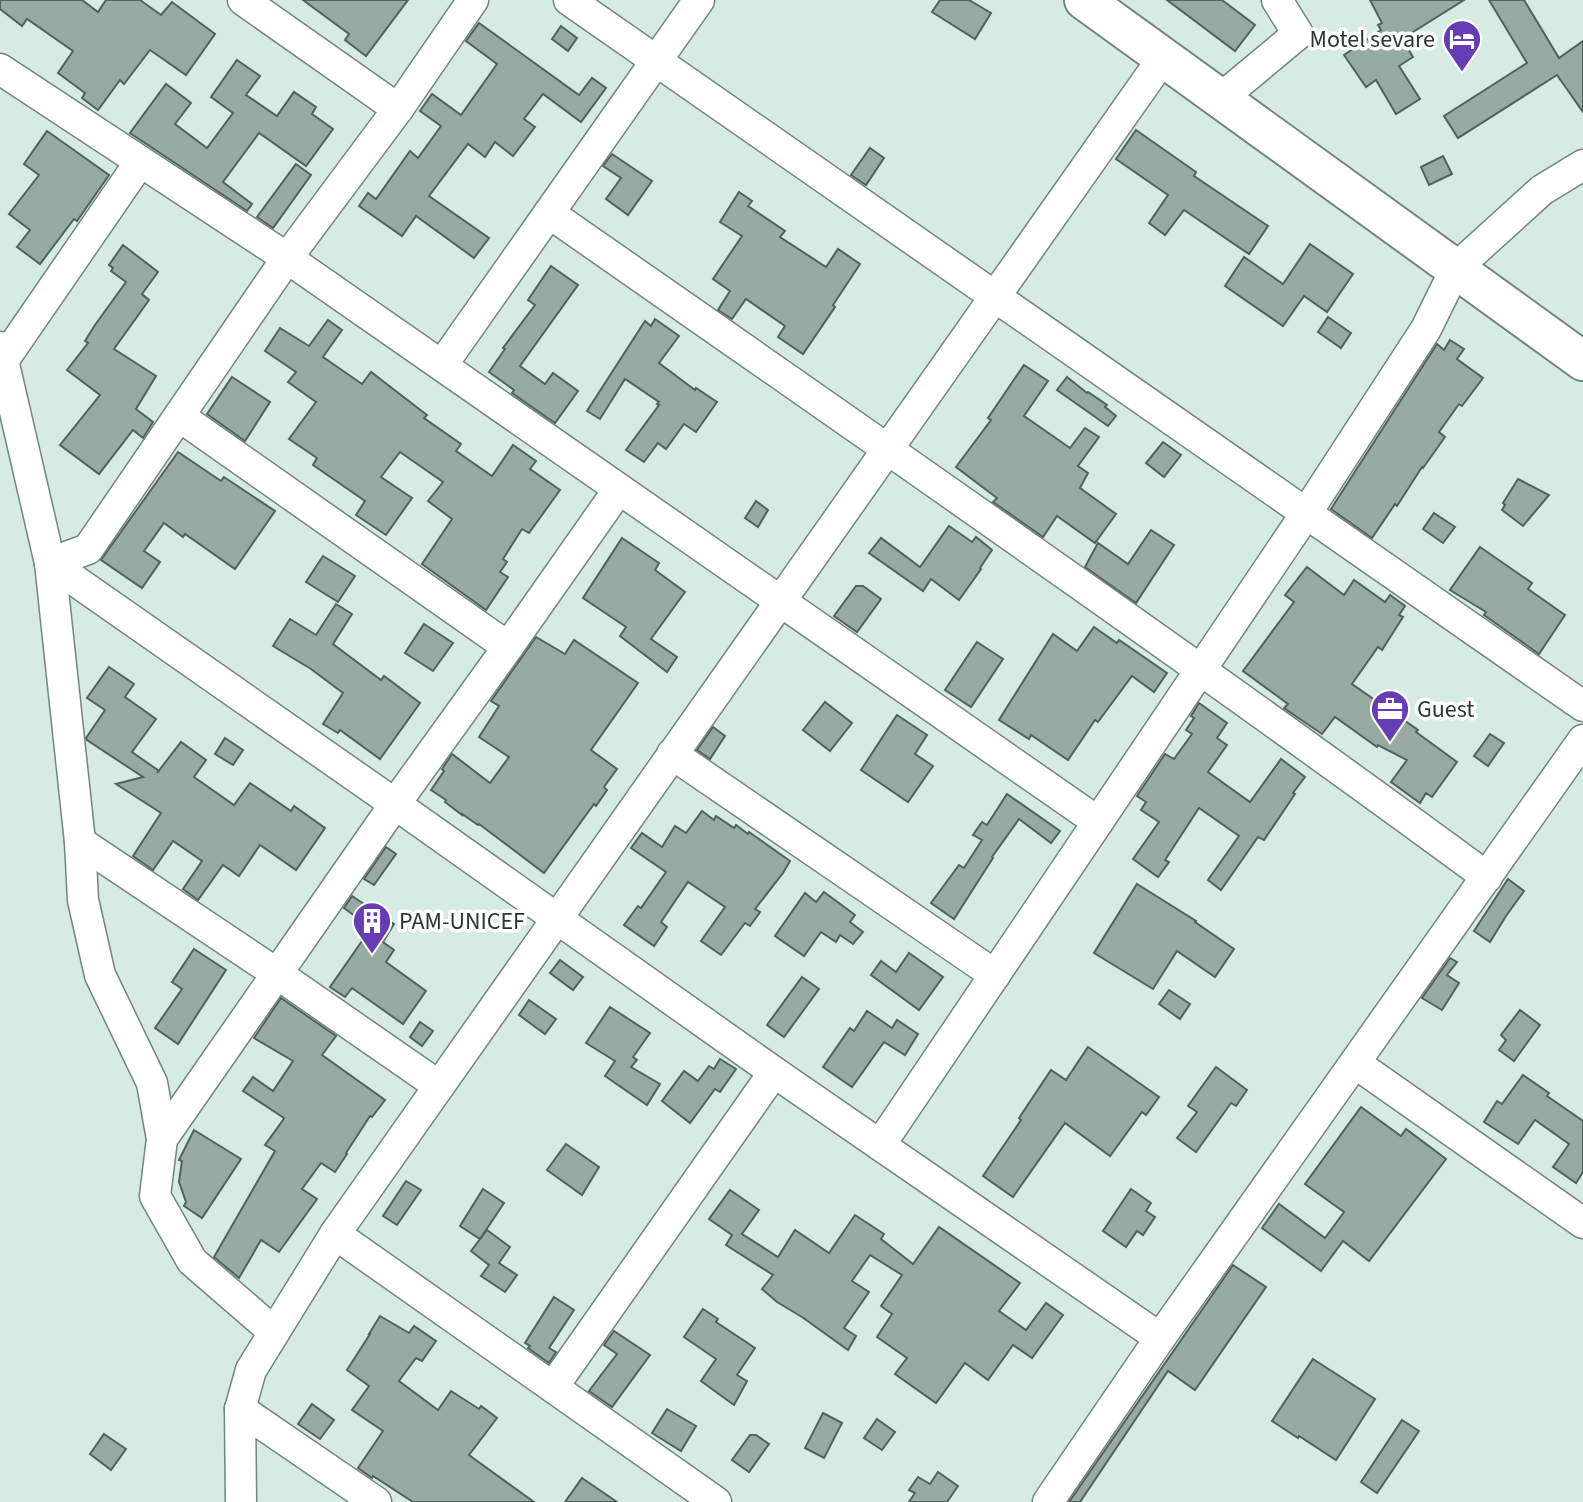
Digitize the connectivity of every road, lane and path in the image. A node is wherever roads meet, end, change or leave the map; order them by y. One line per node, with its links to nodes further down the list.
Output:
1 (243, 0): 11 (street)
2 (473, 0): 11 (street)
3 (569, 0): 8 (street)
4 (699, 0): 8 (street)
5 (1083, 0): 7 (main road)
6 (1277, 0): 10 (street)
7 (1163, 58): 10 (main road); 17 (street)
8 (656, 61): 14 (street); 17 (street)
9 (0, 69): 12 (street)
10 (1220, 99): 16 (main road)
11 (398, 110): 15 (street)
12 (140, 162): 15 (street); 18 (street)
13 (1583, 165): 16 (street)
14 (549, 213): 20 (street); 22 (street)
15 (287, 258): 20 (street); 21 (street)
16 (1456, 268): 19 (main road); 24 (street)
17 (995, 296): 22 (street); 24 (street)
18 (1, 354): 25 (street)
19 (1583, 361)
20 (442, 365): 23 (street)
21 (179, 415): 25 (street); 27 (street)
22 (887, 449): 26 (street); 28 (street)
23 (619, 489): 26 (street); 27 (street)
24 (1307, 512): 28 (street); 29 (street)
25 (50, 563): 32 (street); 34 (street)
26 (780, 601): 31 (street); 33 (street)
27 (508, 647): 32 (street)
28 (1201, 670): 33 (street); 35 (street)
29 (1583, 706)
30 (1583, 740): 35 (street)
31 (672, 754): 36 (street); 38 (street)
32 (395, 804): 36 (street); 37 (street)
33 (1098, 822): 38 (street)
34 (80, 842): 37 (street); 42 (street)
35 (1487, 877): 39 (street)
36 (557, 918): 40 (street); 41 (street)
37 (276, 974): 41 (street); 42 (street)
38 (995, 975): 43 (street)
39 (1355, 1063): 44 (street); 47 (street)
40 (774, 1072): 43 (street); 48 (street)
41 (439, 1086): 45 (street)
42 (162, 1139): 46 (street)
43 (880, 1145): 47 (street)
44 (1583, 1223)
45 (335, 1234): 46 (street); 48 (street)
46 (274, 1332): 49 (street)
47 (1160, 1338): 53 (street)
48 (553, 1387): 52 (street)
49 (240, 1409): 50 (street); 51 (street)
50 (241, 1502)
51 (376, 1502)
52 (716, 1502)
53 (1048, 1502)

